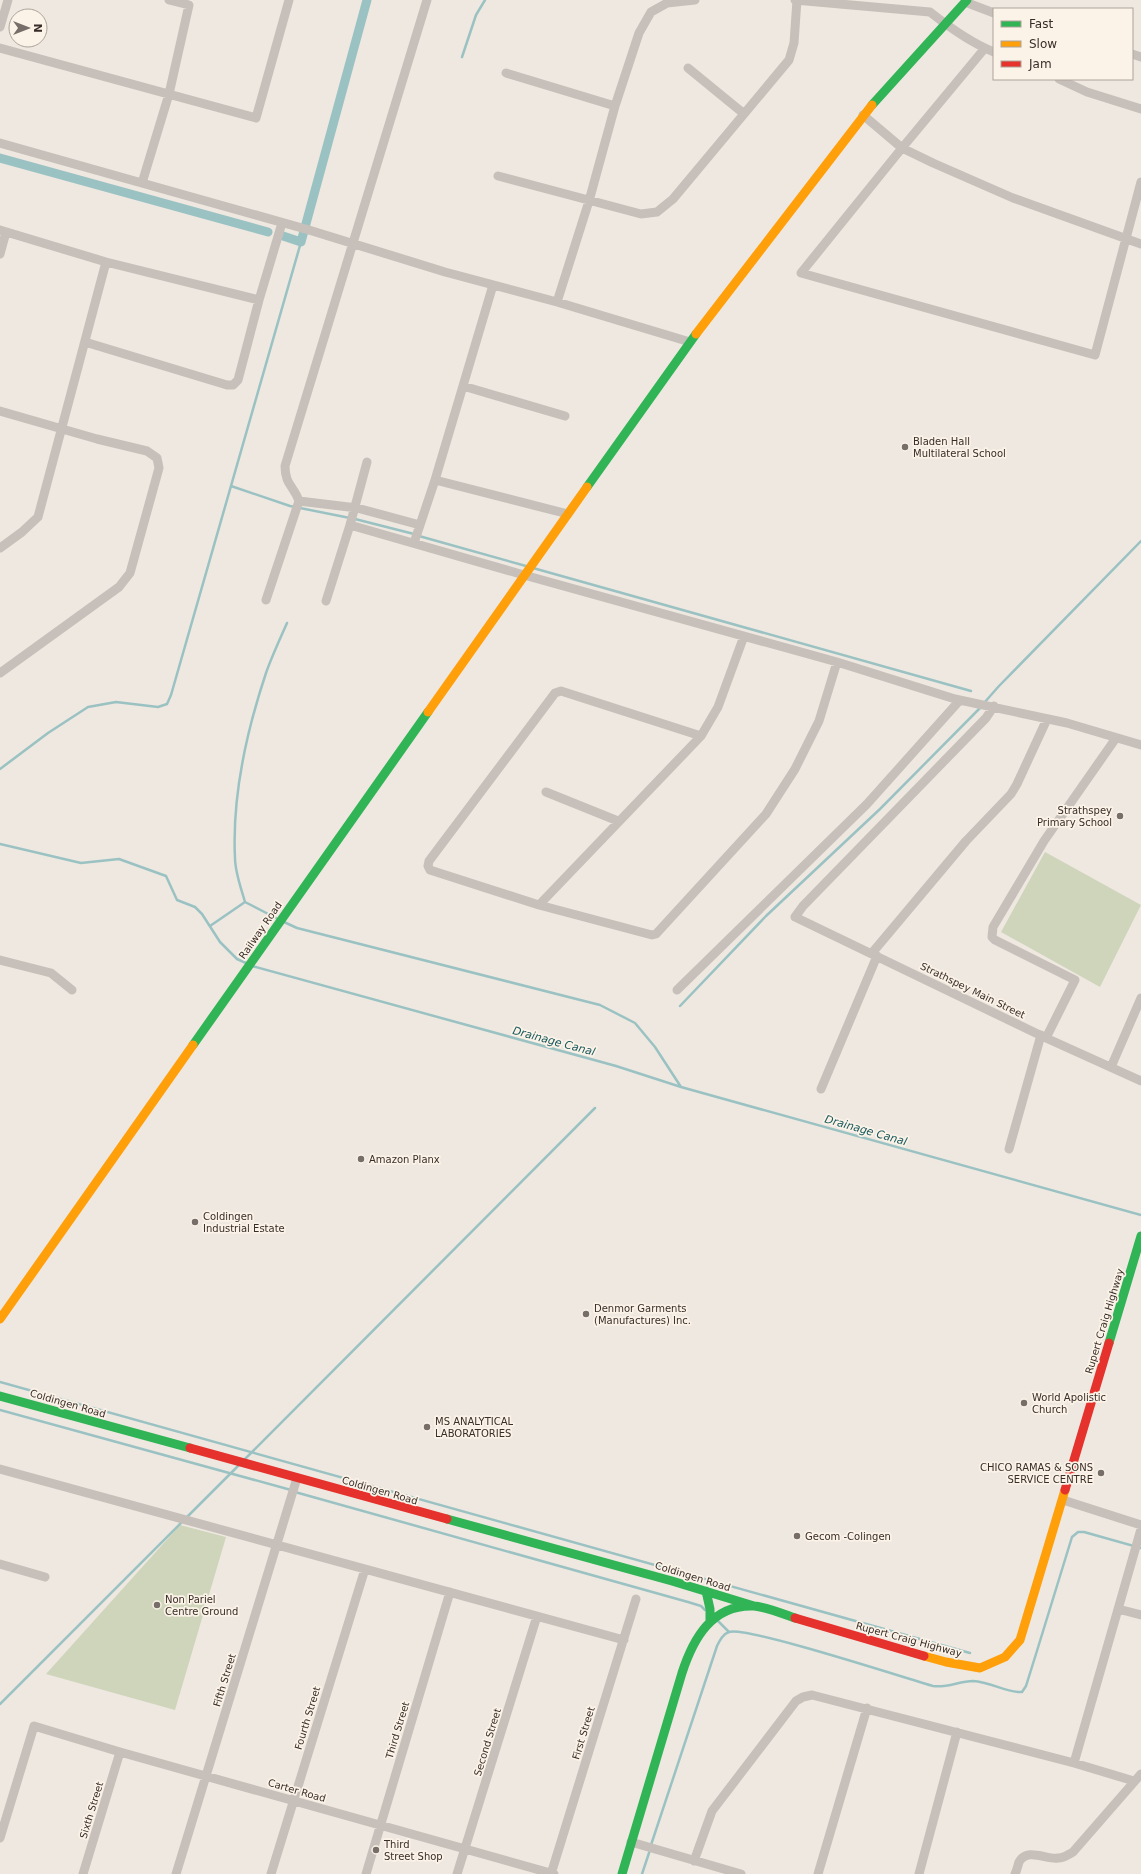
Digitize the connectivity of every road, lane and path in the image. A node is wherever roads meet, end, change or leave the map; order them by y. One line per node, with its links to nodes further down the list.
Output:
1 (8, 0): 11 (street)
2 (170, 0): 8 (street)
3 (289, 0): 17 (street)
4 (427, 0): 31 (street)
5 (695, 0): 18 (street)
6 (796, 0): 10 (street); 20 (street)
7 (966, 1): 9 (street); 10 (main road, Railway Road)
8 (190, 3): 17 (street)
9 (993, 13)
10 (944, 23): 13 (street); 21 (main road, Railway Road)
11 (0, 27)
12 (0, 48): 17 (street)
13 (990, 50): 23 (street)
14 (688, 68): 20 (street)
15 (506, 73): 18 (street)
16 (1061, 80): 19 (street)
17 (169, 94): 26 (street)
18 (615, 106): 27 (street)
19 (1141, 108)
20 (743, 113): 27 (street)
21 (863, 115): 23 (street); 39 (main road, Railway Road)
22 (0, 143): 26 (street)
23 (902, 148): 30 (street); 30 (street)
24 (498, 176): 27 (street)
25 (1141, 182): 30 (street)
26 (142, 183): 28 (street)
27 (589, 201): 37 (street)
28 (282, 223): 31 (street); 36 (street)
29 (3, 231): 33 (street); 34 (street)
30 (1125, 240): 32 (street)
31 (354, 244): 35 (street); 46 (street)
32 (1141, 244)
33 (0, 254)
34 (106, 262): 36 (street); 38 (street)
35 (493, 285): 37 (street); 40 (street)
36 (259, 300): 38 (street)
37 (557, 302): 39 (street)
38 (85, 342): 43 (street)
39 (690, 342): 48 (main road, Railway Road)
40 (464, 386): 42 (street); 45 (street)
41 (0, 411): 43 (street)
42 (565, 416)
43 (61, 429): 52 (street); 58 (street)
44 (367, 462): 47 (street)
45 (435, 480): 48 (street); 50 (street)
46 (299, 501): 47 (street); 54 (street)
47 (354, 508): 49 (street); 50 (street)
48 (568, 514): 53 (main road, Railway Road)
49 (350, 525): 51 (street); 55 (street)
50 (420, 525): 51 (street)
51 (414, 543): 53 (street)
52 (0, 548)
53 (524, 575): 56 (street); 79 (main road, Railway Road)
54 (266, 600)
55 (326, 601)
56 (744, 636): 57 (street); 62 (street)
57 (838, 662): 59 (street); 67 (street)
58 (0, 673)
59 (960, 700): 60 (street); 71 (street)
60 (994, 706): 61 (street); 68 (street, Strathspey Main Street)
61 (1047, 718): 63 (street); 68 (street)
62 (701, 736): 66 (street); 67 (street)
63 (1116, 738): 64 (street); 73 (street)
64 (1141, 745)
65 (546, 792): 66 (street)
66 (618, 821): 67 (street)
67 (539, 905)
68 (874, 955): 73 (street, Strathspey Main Street); 76 (street)
69 (0, 960): 70 (street)
70 (72, 990)
71 (677, 990)
72 (1141, 998): 74 (street)
73 (1044, 1036): 74 (street, Strathspey Main Street); 77 (street)
74 (1111, 1067): 75 (street, Strathspey Main Street)
75 (1141, 1080)
76 (821, 1089)
77 (1009, 1150)
78 (1141, 1236): 83 (main road, Rupert Craig Highway)
79 (0, 1319)
80 (0, 1396): 82 (main road, Coldingen Road)
81 (0, 1469): 86 (street)
82 (295, 1486): 86 (street, Fifth Street); 90 (main road, Coldingen Road)
83 (1062, 1500): 84 (street); 93 (main road, Rupert Craig Highway)
84 (1141, 1525)
85 (1141, 1528): 94 (street)
86 (276, 1544): 88 (street); 104 (street, Fifth Street)
87 (0, 1564): 89 (street)
88 (365, 1569): 91 (street); 106 (street, Fourth Street)
89 (45, 1577)
90 (706, 1591): 93 (main road, Coldingen Road); 97 (main road)
91 (450, 1592): 96 (street); 108 (street, Third Street)
92 (636, 1598): 98 (street, First Street)
93 (755, 1606): 97 (main road, Rupert Craig Highway)
94 (1118, 1609): 95 (street); 102 (street)
95 (1141, 1615)
96 (537, 1616): 98 (street); 111 (street, Second Street)
97 (710, 1622): 110 (main road, Rupert Craig Highway)
98 (624, 1640): 118 (street, First Street)
99 (866, 1708): 100 (street); 112 (street); 121 (street)
100 (957, 1732): 102 (street); 122 (street)
101 (120, 1752): 104 (street, Carter Road); 107 (street, Carter Road); 113 (street, Sixth Street)
102 (1074, 1763): 105 (street)
103 (1141, 1774): 105 (street)
104 (206, 1776): 106 (street, Carter Road); 114 (street, Fifth Street)
105 (1134, 1781): 123 (street)
106 (294, 1801): 108 (street, Carter Road); 115 (street, Fourth Street)
107 (2, 1824): 109 (street)
108 (380, 1825): 111 (street, Carter Road); 116 (street, Third Street)
109 (0, 1838)
110 (631, 1842): 112 (street); 119 (main road, Rupert Craig Highway)
111 (465, 1849): 117 (street, Second Street); 118 (street, Carter Road)
112 (694, 1861): 120 (street)
113 (83, 1874)
114 (176, 1874)
115 (271, 1874)
116 (366, 1874)
117 (457, 1874)
118 (552, 1874)
119 (622, 1874)
120 (741, 1874)
121 (818, 1874)
122 (919, 1874)
123 (1015, 1874)

